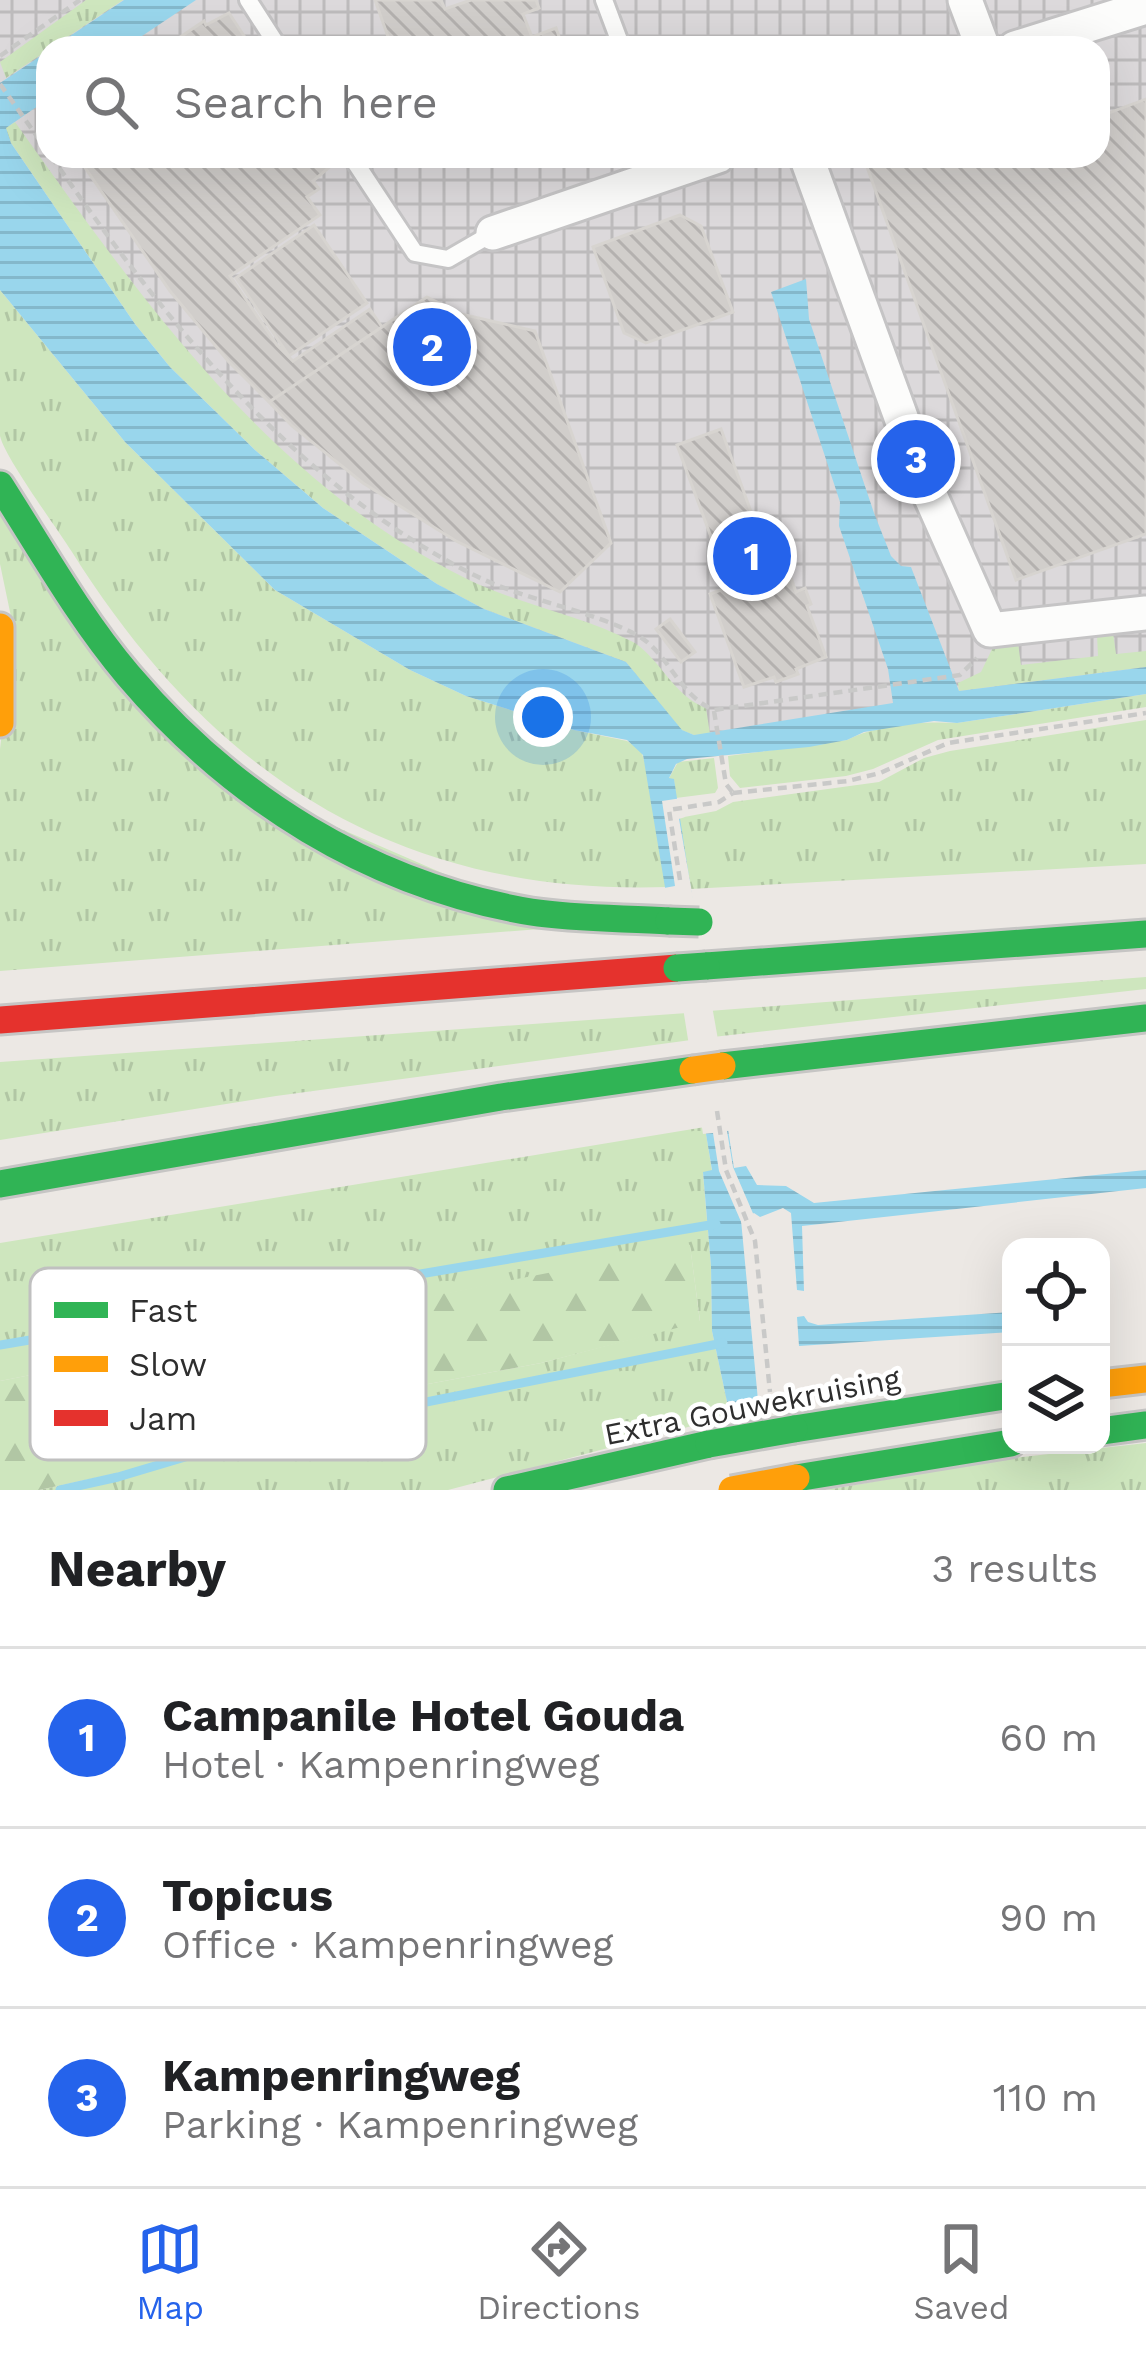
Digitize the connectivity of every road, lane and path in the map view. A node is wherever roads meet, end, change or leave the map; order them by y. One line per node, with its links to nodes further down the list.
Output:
1 (80, 0): 10 (path)
2 (248, 0): 6 (lane)
3 (604, 0): 7 (lane)
4 (965, 0): 8 (street)
5 (1146, 7): 9 (street)
6 (271, 36)
7 (618, 36)
8 (978, 36)
9 (1053, 36)
10 (0, 56)
11 (0, 84): 12 (path)
12 (36, 134)
13 (60, 168): 22 (path)
14 (359, 168): 17 (lane)
15 (657, 168): 17 (street)
16 (810, 168): 19 (street)
17 (493, 233)
18 (0, 485): 27 (main road, bridge)
19 (1146, 613)
20 (0, 627): 24 (main road)
21 (960, 675): 22 (path)
22 (714, 710): 25 (path)
23 (1146, 713): 25 (path)
24 (0, 723)
25 (733, 793): 26 (path)
26 (694, 806)
27 (710, 923)
28 (833, 930): 30 (main road)
29 (1146, 934): 30 (main road)
30 (1035, 942): 32 (main road, bridge)
31 (1146, 1018): 33 (main road, bridge)
32 (0, 1019)
33 (0, 1184)
34 (749, 1221): 38 (path)
35 (1146, 1379): 36 (main road)
36 (1110, 1383)
37 (1002, 1396): 42 (main road, Extra Gouwekruising, bridge)
38 (771, 1402)
39 (1146, 1425): 40 (main road)
40 (1110, 1430)
41 (1002, 1444): 43 (main road, bridge)
42 (507, 1490)
43 (732, 1490)

